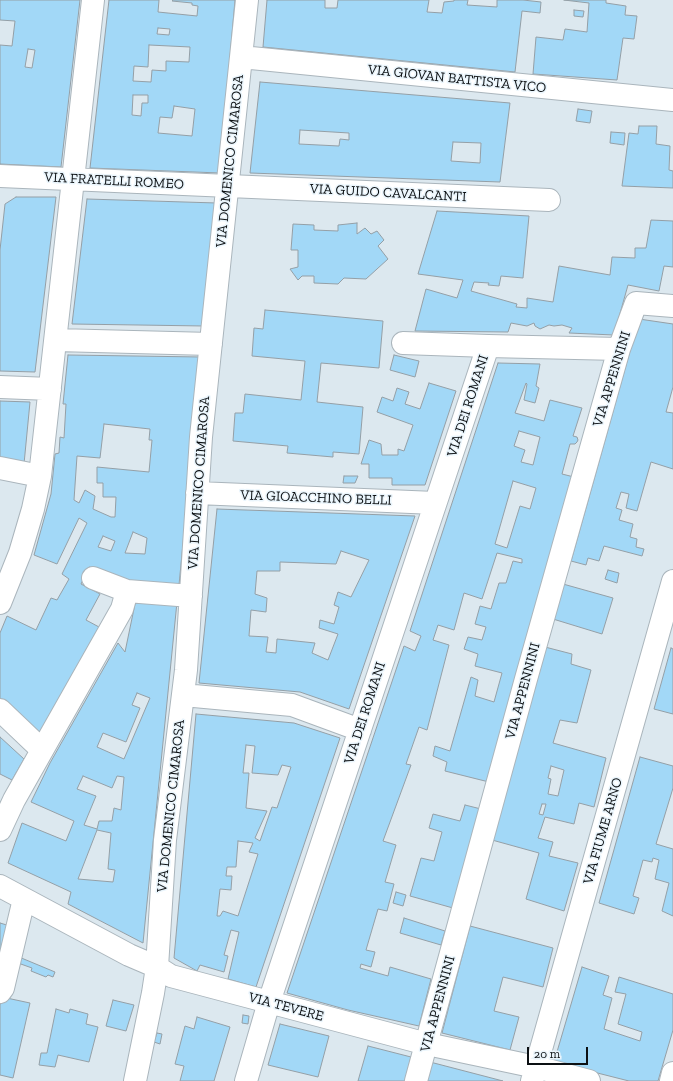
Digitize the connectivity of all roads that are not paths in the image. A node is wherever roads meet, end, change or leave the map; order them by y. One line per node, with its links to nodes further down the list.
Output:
1 (93, 0): 6 (street)
2 (248, 0): 3 (street, VIA DOMENICO CIMAROSA)
3 (241, 57): 4 (street, VIA GIOVAN BATTISTA VICO); 7 (street, VIA DOMENICO CIMAROSA)
4 (673, 100)
5 (0, 176): 6 (street, VIA FRATELLI ROMEO)
6 (74, 180): 7 (street, VIA FRATELLI ROMEO); 10 (street)
7 (228, 186): 8 (street, VIA GUIDO CAVALCANTI); 12 (street, VIA DOMENICO CIMAROSA)
8 (549, 200)
9 (673, 306): 14 (street, VIA APPENNINI)
10 (56, 340): 12 (street); 16 (street)
11 (403, 343): 13 (street)
12 (211, 344): 19 (street, VIA DOMENICO CIMAROSA)
13 (488, 346): 14 (street); 20 (street, VIA DEI ROMANI)
14 (619, 349): 37 (street, VIA APPENNINI)
15 (0, 387): 16 (street)
16 (50, 389): 18 (street)
17 (0, 468): 18 (street)
18 (40, 476): 25 (street)
19 (197, 494): 20 (street, VIA GIOACCHINO BELLI); 24 (street, VIA DOMENICO CIMAROSA)
20 (435, 503): 28 (street, VIA DEI ROMANI)
21 (93, 578): 23 (street)
22 (673, 581): 39 (street, VIA FIUME ARNO)
23 (127, 590): 24 (street); 29 (street)
24 (191, 596): 26 (street, VIA DOMENICO CIMAROSA)
25 (0, 603)
26 (183, 695): 28 (street); 34 (street, VIA DOMENICO CIMAROSA)
27 (0, 710): 29 (street)
28 (360, 730): 36 (street, VIA DEI ROMANI)
29 (42, 750): 30 (street)
30 (7, 796): 31 (street)
31 (0, 830)
32 (0, 886): 33 (street, VIA TEVERE)
33 (24, 899): 34 (street, VIA TEVERE); 35 (street)
34 (157, 967): 36 (street, VIA TEVERE); 40 (street, VIA DOMENICO CIMAROSA)
35 (0, 992)
36 (269, 1002): 37 (street, VIA TEVERE); 41 (street, VIA DEI ROMANI)
37 (427, 1044): 39 (street, VIA TEVERE); 42 (street, VIA APPENNINI)
38 (673, 1073): 44 (street)
39 (534, 1074): 43 (street, VIA TEVERE)
40 (135, 1081)
41 (246, 1081)
42 (416, 1081)
43 (589, 1081)
44 (671, 1081)

